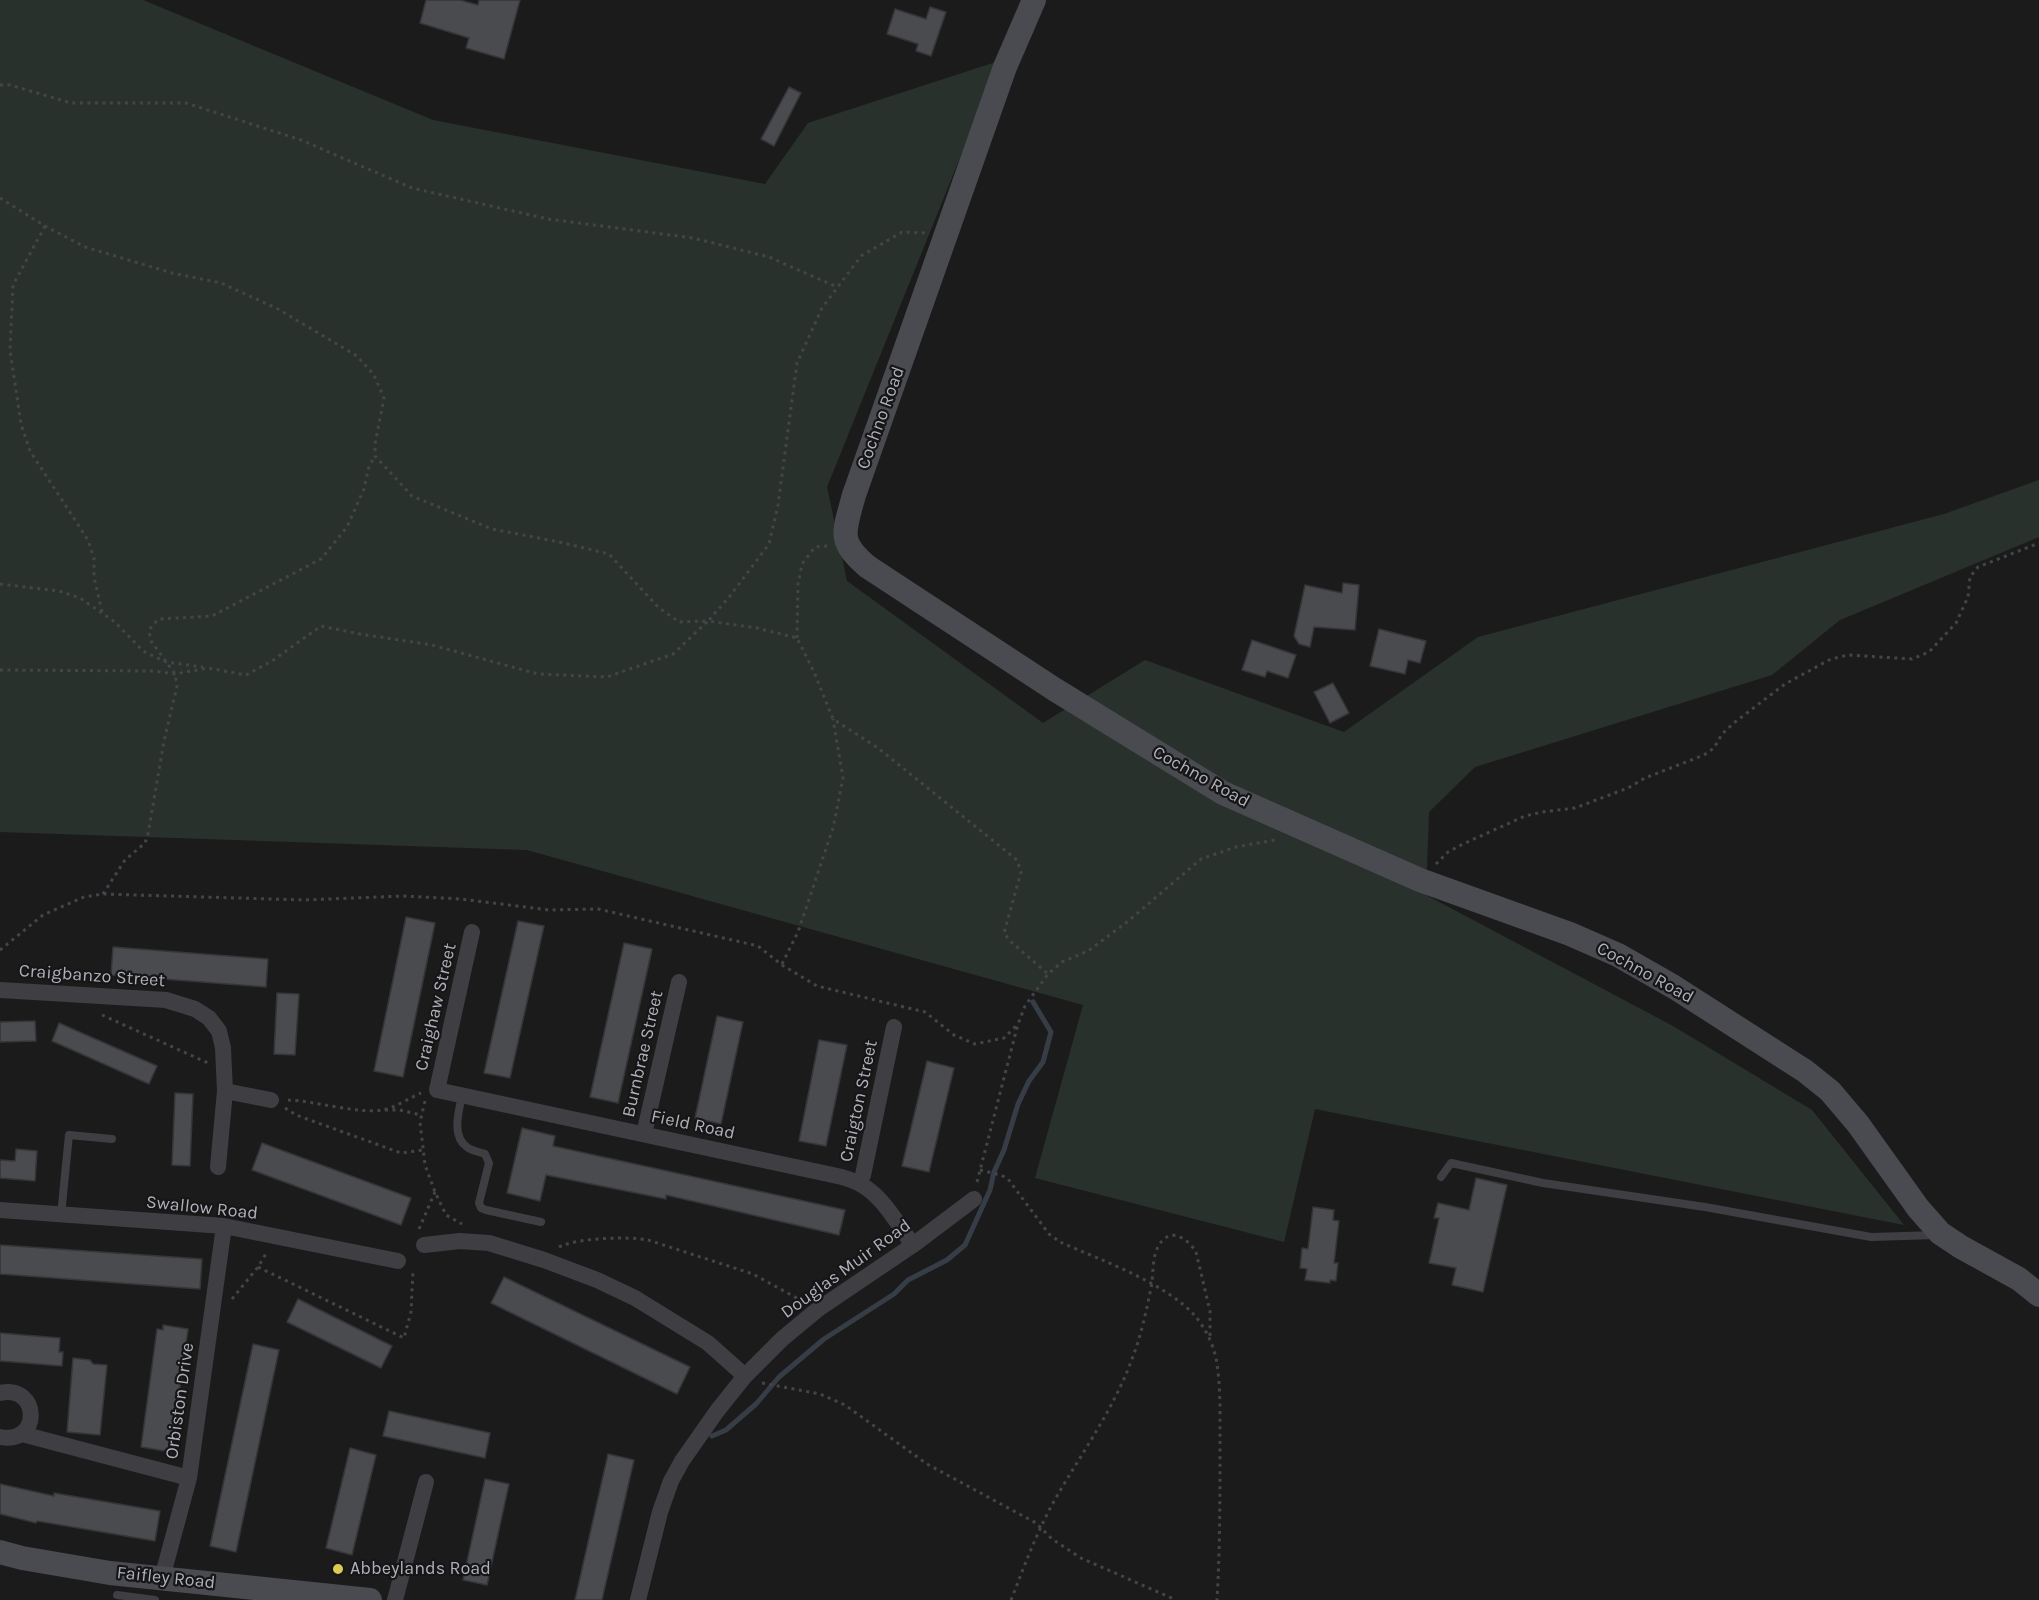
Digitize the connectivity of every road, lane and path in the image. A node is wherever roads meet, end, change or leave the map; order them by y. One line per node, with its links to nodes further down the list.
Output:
1 (1034, 0): 5 (street, Cochno Road)
2 (0, 85): 6 (path)
3 (0, 198): 4 (path)
4 (45, 226): 7 (path); 11 (path)
5 (947, 234): 6 (path); 8 (street, Cochno Road)
6 (837, 288): 12 (path)
7 (375, 456): 12 (path); 14 (path)
8 (846, 543): 13 (path); 20 (street, Cochno Road)
9 (2039, 543): 20 (path)
10 (0, 584): 11 (path)
11 (102, 612): 14 (path)
12 (708, 621): 13 (path); 15 (path)
13 (797, 638): 18 (path)
14 (166, 662): 15 (path); 17 (path)
15 (208, 668): 17 (path)
16 (0, 670): 17 (path)
17 (175, 674): 21 (path)
18 (833, 719): 24 (path); 25 (path)
19 (1276, 840): 25 (path)
20 (1420, 880): 52 (street, Cochno Road)
21 (103, 894): 23 (path); 24 (path)
22 (472, 932): 32 (street, Craighaw Street)
23 (0, 950)
24 (782, 965): 29 (path)
25 (1048, 974): 29 (path)
26 (680, 982): 38 (street, Burnbrae Street)
27 (0, 990): 31 (street, Craigbanzo Street)
28 (98, 1013): 31 (path)
29 (1018, 1024): 42 (path)
30 (894, 1027): 44 (street, Craigton Street)
31 (224, 1070): 33 (street, Craigbanzo Street)
32 (437, 1090): 34 (street, Field Road)
33 (225, 1091): 35 (street); 41 (street, Craigbanzo Street)
34 (462, 1095): 38 (street, Field Road); 49 (lane)
35 (271, 1100): 36 (path); 40 (path)
36 (383, 1110): 37 (path); 37 (path)
37 (422, 1114): 40 (path)
38 (644, 1134): 44 (street, Field Road)
39 (112, 1139): 48 (lane)
40 (423, 1150): 45 (path)
41 (218, 1167)
42 (981, 1170): 46 (path); 59 (path)
43 (1441, 1176): 52 (lane)
44 (859, 1183): 55 (street, Field Road)
45 (435, 1192): 50 (path); 54 (path)
46 (974, 1199): 55 (street, Douglas Muir Road)
47 (0, 1210): 48 (street, Swallow Road)
48 (61, 1215): 51 (street, Swallow Road)
49 (541, 1222)
50 (463, 1224)
51 (225, 1227): 53 (street, Swallow Road); 68 (street, Orbiston Drive)
52 (1940, 1233): 60 (street, Cochno Road)
53 (270, 1236): 57 (street, Swallow Road); 58 (path)
54 (421, 1239): 56 (street)
55 (914, 1245): 64 (street, Douglas Muir Road)
56 (544, 1260): 62 (path); 64 (street)
57 (405, 1265): 58 (path)
58 (258, 1267): 61 (path)
59 (1152, 1283): 63 (path); 63 (path); 70 (path)
60 (2039, 1295)
61 (231, 1300)
62 (802, 1301)
63 (1210, 1340): 80 (path)
64 (753, 1380): 70 (path); 77 (street, Douglas Muir Road)
65 (0, 1393): 66 (street)
66 (22, 1434): 67 (street); 68 (street)
67 (0, 1437)
68 (189, 1478): 72 (street, Orbiston Drive)
69 (426, 1482): 76 (street)
70 (1041, 1528): 78 (path); 79 (path)
71 (0, 1552): 72 (street, Faifley Road)
72 (153, 1588): 73 (lane); 74 (street, Faifley Road)
73 (117, 1595)
74 (326, 1597): 75 (street, Faifley Road)
75 (370, 1600)
76 (395, 1600)
77 (638, 1600)
78 (1011, 1600)
79 (1176, 1600)
80 (1217, 1600)

